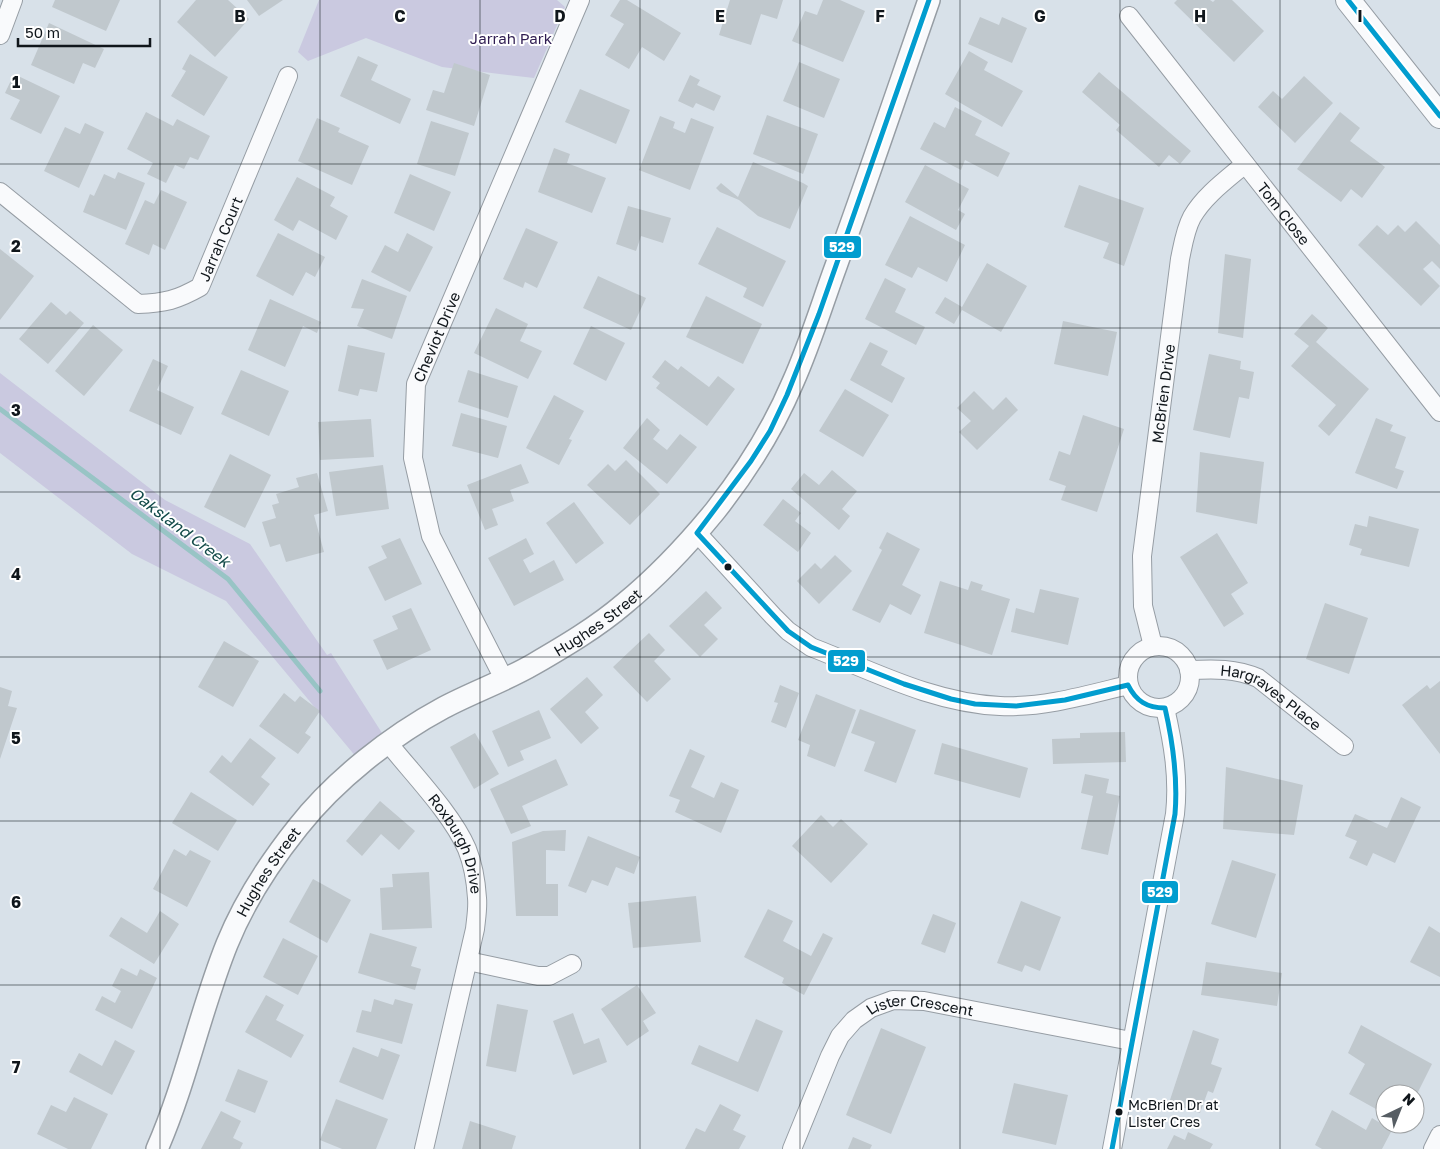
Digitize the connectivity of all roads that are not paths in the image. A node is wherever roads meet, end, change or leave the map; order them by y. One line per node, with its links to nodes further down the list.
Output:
1 (13, 0): 6 (street)
2 (580, 0): 15 (street, Cheviot Drive)
3 (929, 0): 12 (street, Hughes Street)
4 (1348, 0): 8 (main road)
5 (1129, 16): 9 (street, Tom Close)
6 (0, 35)
7 (288, 76): 10 (street, Jarrah Court)
8 (1440, 116)
9 (1244, 164): 11 (street, Tom Close); 13 (street, McBrien Drive)
10 (0, 192)
11 (1440, 412)
12 (697, 533): 15 (street, Hughes Street); 16 (street)
13 (1153, 646): 14 (street); 16 (street)
14 (1189, 670): 17 (street); 19 (street, Hargraves Place)
15 (504, 680): 18 (street, Hughes Street)
16 (1128, 685): 17 (street)
17 (1165, 708): 22 (street)
18 (389, 744): 20 (street, Roxburgh Drive); 24 (street, Hughes Street)
19 (1344, 746)
20 (468, 961): 21 (street); 25 (street, Roxburgh Drive)
21 (572, 964)
22 (1131, 1041): 26 (street, Lister Crescent); 27 (street)
23 (1440, 1135): 28 (street)
24 (157, 1149)
25 (424, 1149)
26 (792, 1149)
27 (1112, 1149)
28 (1433, 1149)

